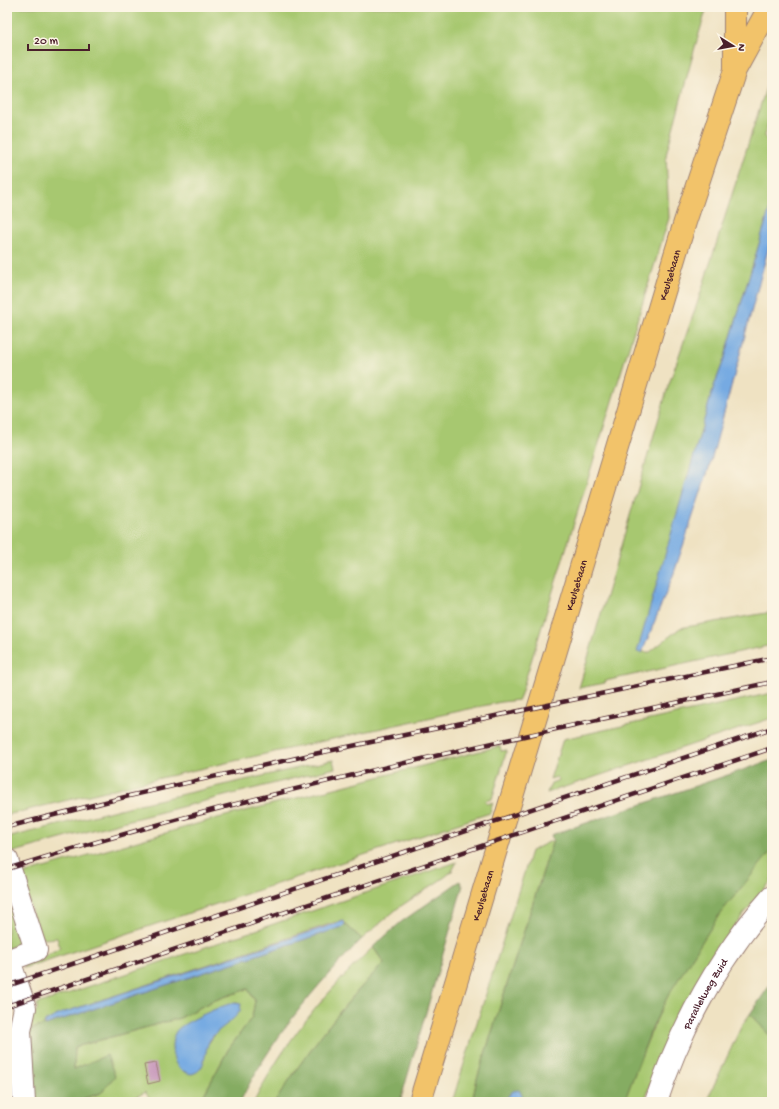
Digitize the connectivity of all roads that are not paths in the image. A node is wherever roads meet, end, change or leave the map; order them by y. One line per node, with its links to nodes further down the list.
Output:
1 (735, 7): 3 (main road, Keulsebaan)
2 (768, 7): 3 (main road, Keulsebaan)
3 (735, 70): 7 (main road, Keulsebaan)
4 (7, 860): 6 (street)
5 (772, 897): 8 (street, Parallelweg Zuid)
6 (24, 1102)
7 (420, 1102)
8 (656, 1102)

